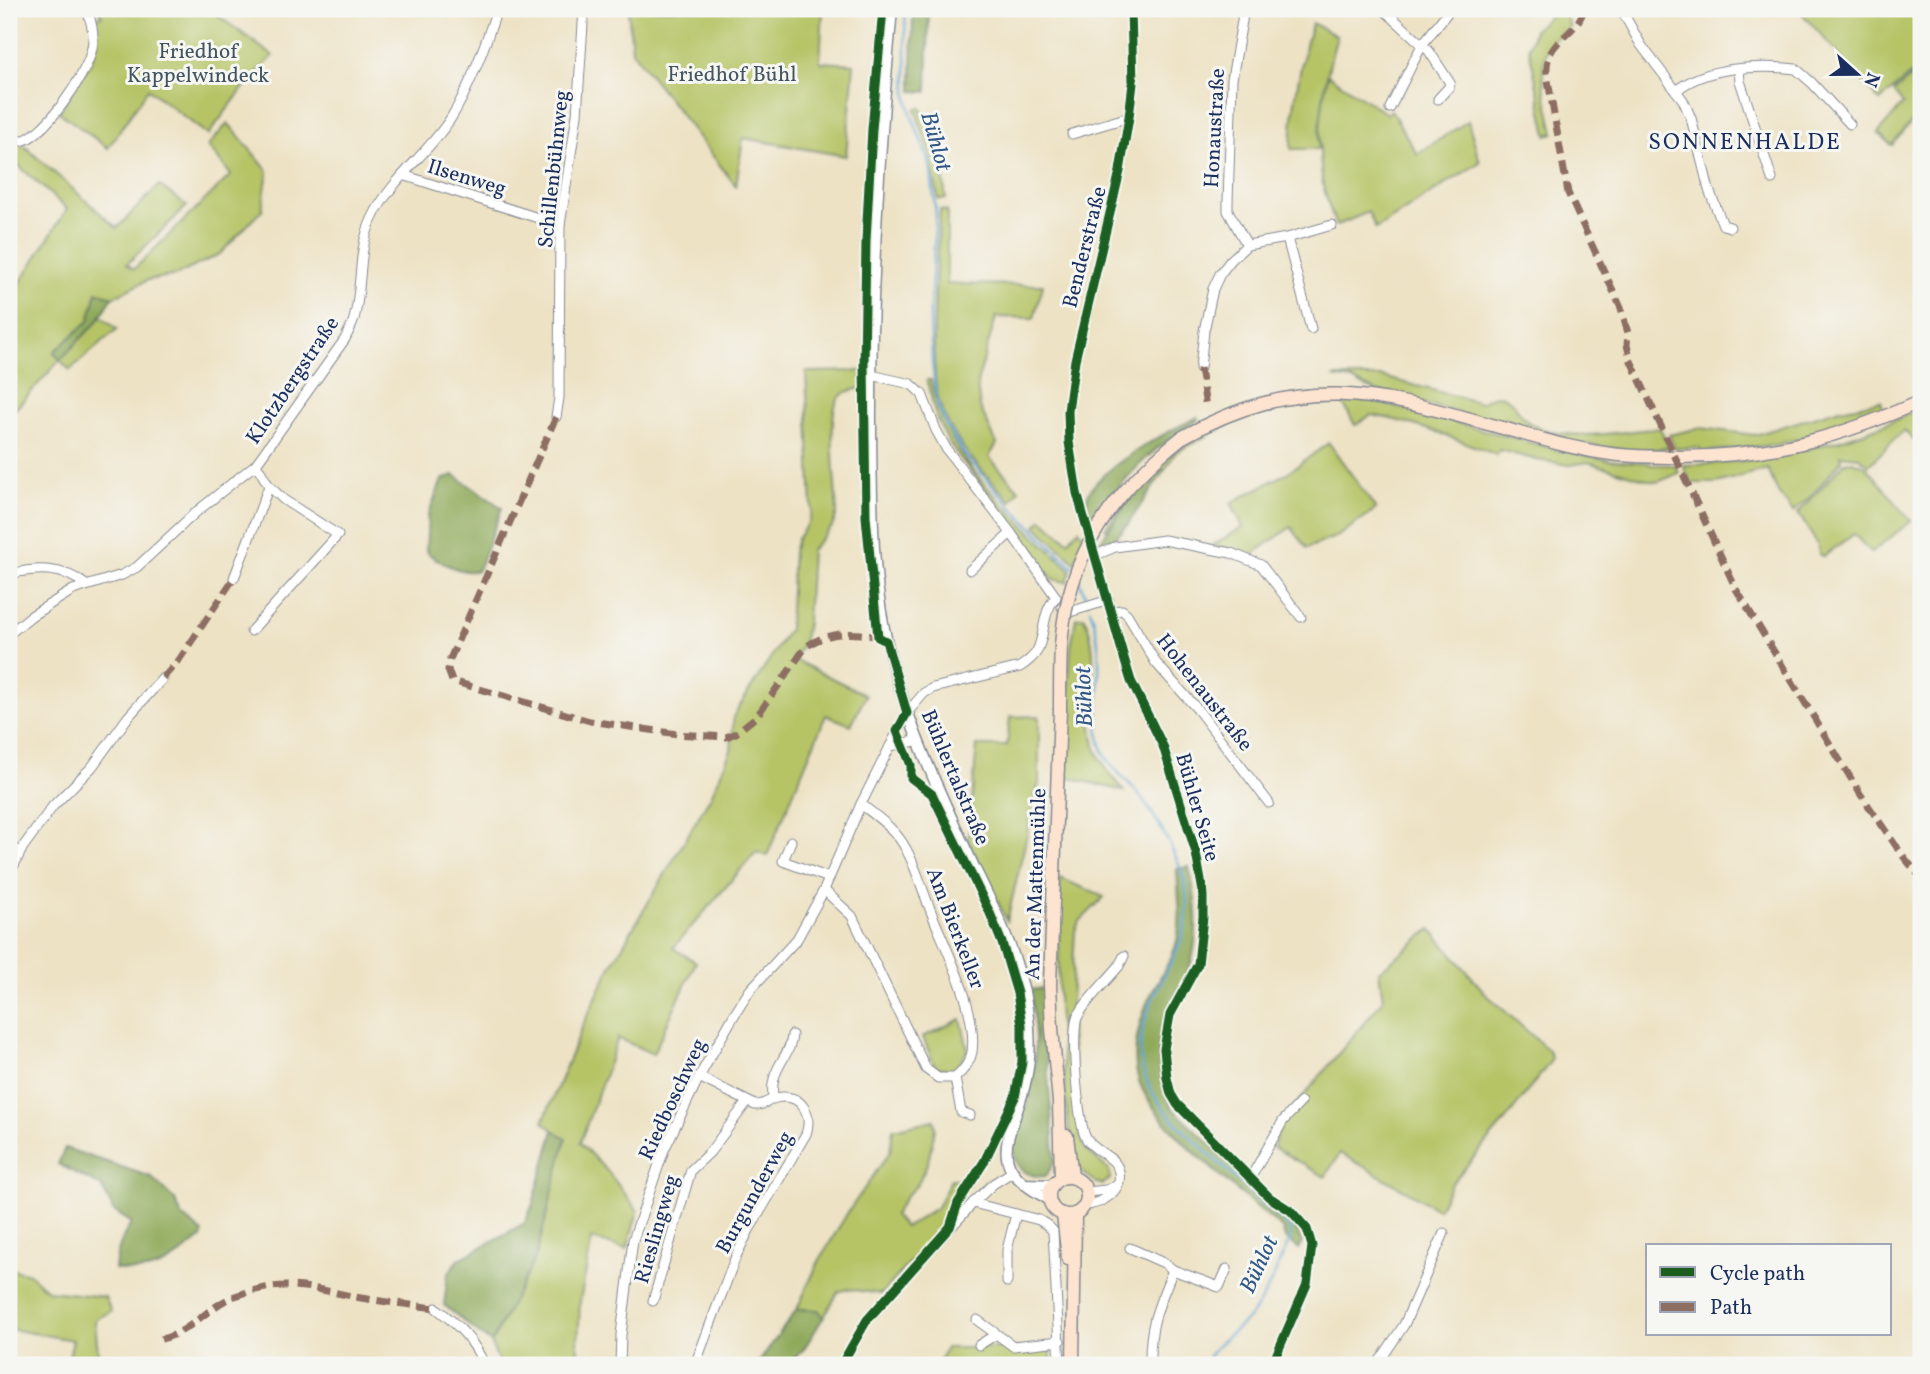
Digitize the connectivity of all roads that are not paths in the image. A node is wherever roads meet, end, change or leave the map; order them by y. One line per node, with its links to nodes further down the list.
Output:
1 (86, 9): 18 (street)
2 (497, 9): 19 (street, Klotzbergstraße)
3 (584, 9): 21 (street, Schillenbühnweg)
4 (892, 9): 28 (street, Bühlertalstraße)
5 (1131, 9): 15 (street, Benderstraße)
6 (1244, 9): 25 (street, Honaustraße)
7 (1383, 9): 10 (street)
8 (1450, 9): 10 (street)
9 (1621, 9): 12 (street)
10 (1422, 44): 13 (street); 14 (street)
11 (1740, 70): 12 (street); 16 (street); 20 (street)
12 (1676, 91): 23 (street)
13 (1438, 99)
14 (1390, 108)
15 (1129, 117): 17 (street); 33 (street, Benderstraße)
16 (1850, 124)
17 (1072, 134)
18 (9, 137)
19 (403, 175): 21 (street, Ilsenweg); 31 (street, Klotzbergstraße)
20 (1772, 179)
21 (560, 225): 30 (street, Schillenbühnweg)
22 (1332, 225): 24 (street)
23 (1730, 228)
24 (1287, 238): 25 (street); 26 (street)
25 (1247, 245): 27 (street)
26 (1311, 329)
27 (1200, 368)
28 (871, 375): 34 (street); 47 (street, Bühlertalstraße)
29 (1921, 401): 66 (main road, An der Mattenmühle, bridge)
30 (556, 417)
31 (256, 464): 32 (street); 39 (street, Klotzbergstraße)
32 (269, 486): 38 (street); 44 (street)
33 (1077, 493): 35 (street, Bühler Seite)
34 (1011, 533): 36 (street); 47 (street, Riedboschweg)
35 (1096, 555): 40 (street, Bühler Seite); 43 (street)
36 (970, 570)
37 (9, 574): 39 (street)
38 (234, 578)
39 (86, 585): 45 (street, Klotzbergstraße)
40 (1109, 600): 41 (street); 42 (street, Bühler Seite)
41 (1062, 606)
42 (1111, 611): 50 (street, Hohenaustraße); 65 (street, Bühler Seite)
43 (1301, 617)
44 (251, 631)
45 (9, 634)
46 (163, 678): 53 (street)
47 (907, 713): 48 (street, Bühlertalstraße); 49 (street, Riedboschweg)
48 (916, 741): 49 (street); 64 (street, Bühlertalstraße)
49 (890, 746): 51 (street, Riedboschweg)
50 (1269, 803)
51 (861, 804): 54 (street, Riedboschweg); 59 (street, Am Bierkeller)
52 (791, 841): 54 (street)
53 (9, 875)
54 (829, 878): 55 (street, Riedboschweg)
55 (824, 890): 58 (street, Riedboschweg); 59 (street)
56 (1124, 956): 70 (street)
57 (792, 1035): 60 (street, Burgunderweg)
58 (699, 1077): 61 (street); 84 (street, Riedboschweg)
59 (955, 1078): 63 (street)
60 (773, 1098): 61 (street, Burgunderweg); 85 (street, Burgunderweg)
61 (747, 1102): 77 (street, Rieslingweg)
62 (1301, 1102): 65 (street)
63 (970, 1115)
64 (1012, 1172): 67 (street); 69 (street)
65 (1251, 1177): 90 (street, Bühler Seite)
66 (1062, 1180): 67 (street); 68 (main road); 70 (main road)
67 (1024, 1184): 68 (street)
68 (1049, 1199): 70 (main road)
69 (973, 1203): 71 (street); 86 (street)
70 (1077, 1206): 88 (main road)
71 (1016, 1214): 76 (street); 81 (street)
72 (1444, 1233): 91 (street)
73 (1130, 1248): 75 (street)
74 (1227, 1269): 75 (street)
75 (1173, 1270): 89 (street)
76 (1007, 1282)
77 (653, 1301)
78 (436, 1308): 83 (street)
79 (977, 1320): 80 (street)
80 (995, 1335): 81 (street); 82 (street)
81 (1060, 1341): 87 (street)
82 (979, 1345)
83 (484, 1365)
84 (620, 1365)
85 (695, 1365)
86 (841, 1365)
87 (1060, 1365)
88 (1073, 1365)
89 (1150, 1365)
90 (1272, 1365)
91 (1377, 1365)

